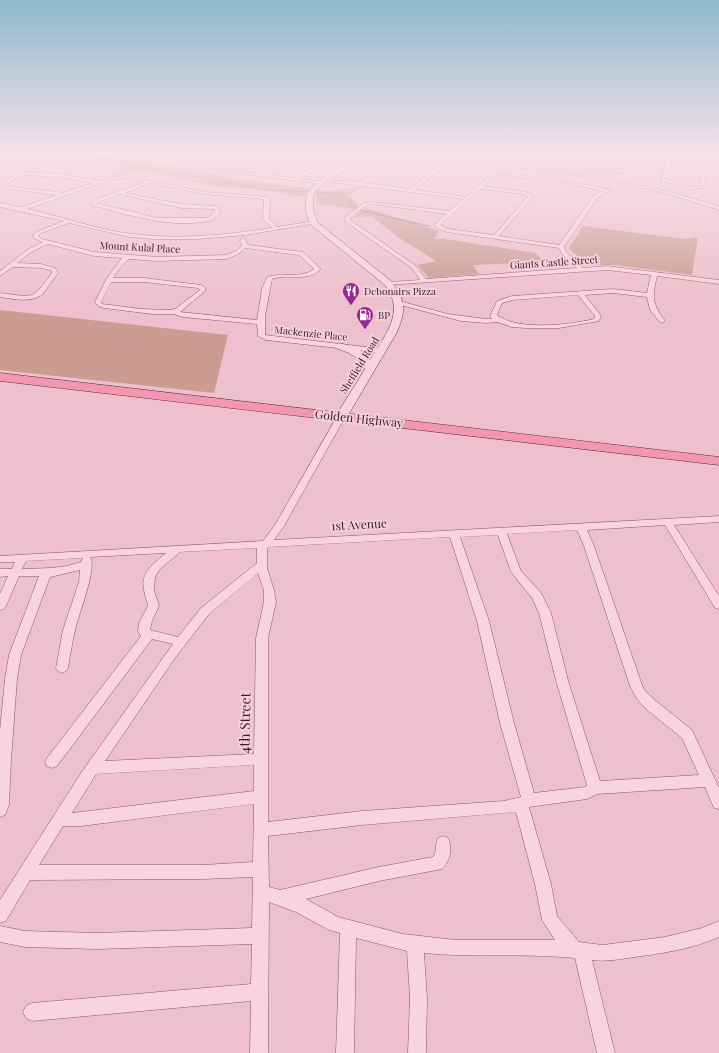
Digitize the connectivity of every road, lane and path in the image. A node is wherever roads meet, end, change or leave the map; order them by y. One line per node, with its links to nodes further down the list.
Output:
1 (35, 204): 14 (street)
2 (94, 204): 3 (street)
3 (172, 204)
4 (268, 204): 18 (street)
5 (310, 204): 17 (street)
6 (366, 204): 30 (street)
7 (382, 204): 15 (street)
8 (458, 204): 15 (street)
9 (524, 204): 20 (street)
10 (591, 204): 23 (street)
11 (708, 204): 13 (street)
12 (0, 206): 14 (street)
13 (718, 207)
14 (21, 209): 16 (street)
15 (448, 213): 20 (street)
16 (69, 221): 19 (street); 21 (street)
17 (314, 223): 18 (street); 32 (street)
18 (276, 229): 19 (street)
19 (238, 235): 22 (street)
20 (495, 237): 23 (street)
21 (48, 242): 24 (street, Mount Kulal Place); 25 (street)
22 (245, 246): 24 (street, Mount Kulal Place); 40 (street, Mackenzie Place)
23 (562, 247): 26 (street)
24 (127, 257): 29 (street)
25 (12, 265): 27 (street); 34 (street)
26 (582, 270): 28 (street, Giants Castle Street); 30 (street, Giants Castle Street)
27 (0, 274)
28 (654, 274): 31 (street, Giants Castle Street); 35 (street)
29 (109, 280): 37 (street); 37 (street)
30 (424, 281): 32 (street, Giants Castle Street)
31 (719, 282)
32 (389, 284): 36 (street)
33 (580, 293): 35 (street); 38 (street); 38 (street)
34 (0, 295)
35 (649, 295): 39 (street)
36 (399, 303): 38 (street); 42 (street, Sheffield Road)
37 (175, 312): 40 (street)
38 (497, 320)
39 (662, 321)
40 (260, 322): 41 (street, Mackenzie Place)
41 (339, 346): 42 (street, Mackenzie Place); 43 (street)
42 (382, 351): 43 (street, Sheffield Road)
43 (370, 369): 46 (street, Sheffield Road)
44 (0, 373): 46 (main road, Golden Highway)
45 (0, 377): 46 (main road, Golden Highway)
46 (342, 414): 47 (main road, Golden Highway); 48 (main road, Golden Highway); 54 (street)
47 (719, 456)
48 (719, 461)
49 (719, 519): 50 (street, 1st Avenue)
50 (668, 521): 51 (street, 1st Avenue); 63 (street)
51 (580, 526): 52 (street, 1st Avenue); 71 (street)
52 (501, 530): 53 (street, 1st Avenue); 72 (street)
53 (454, 533): 54 (street, 1st Avenue); 74 (street)
54 (265, 543): 55 (street, 1st Avenue); 59 (street, 4th Street)
55 (177, 549): 58 (street, 1st Avenue); 65 (street)
56 (22, 558): 57 (street, 1st Avenue); 58 (street, 1st Avenue); 62 (street)
57 (0, 559)
58 (87, 559): 60 (street); 67 (street)
59 (262, 564): 66 (street); 68 (street, 4th Street)
60 (51, 572): 62 (street); 76 (street)
61 (0, 573): 62 (street)
62 (14, 573): 64 (street)
63 (719, 605)
64 (0, 606)
65 (149, 634): 66 (street); 69 (street)
66 (181, 642): 70 (street)
67 (62, 668)
68 (260, 759): 70 (street); 73 (street, 4th Street)
69 (52, 762)
70 (92, 768): 77 (street)
71 (709, 781): 72 (street); 75 (street)
72 (596, 788): 74 (street)
73 (260, 797): 77 (street); 78 (street, 4th Street)
74 (525, 802): 78 (street); 90 (street)
75 (719, 803)
76 (0, 810)
77 (59, 820): 81 (street)
78 (261, 830): 80 (street, 4th Street)
79 (443, 843): 83 (street)
80 (261, 869): 81 (street); 82 (street, 4th Street)
81 (26, 874): 84 (street)
82 (261, 892): 83 (street); 88 (street, 4th Street)
83 (279, 898): 85 (street)
84 (0, 915)
85 (348, 928): 89 (street); 94 (street)
86 (719, 929): 90 (street)
87 (0, 934): 88 (street)
88 (260, 936): 91 (street, 4th Street)
89 (415, 943): 90 (street); 95 (street)
90 (578, 950): 96 (street)
91 (260, 992): 92 (street); 93 (street, 4th Street)
92 (32, 1012)
93 (259, 1053)
94 (345, 1053)
95 (417, 1053)
96 (606, 1053)

